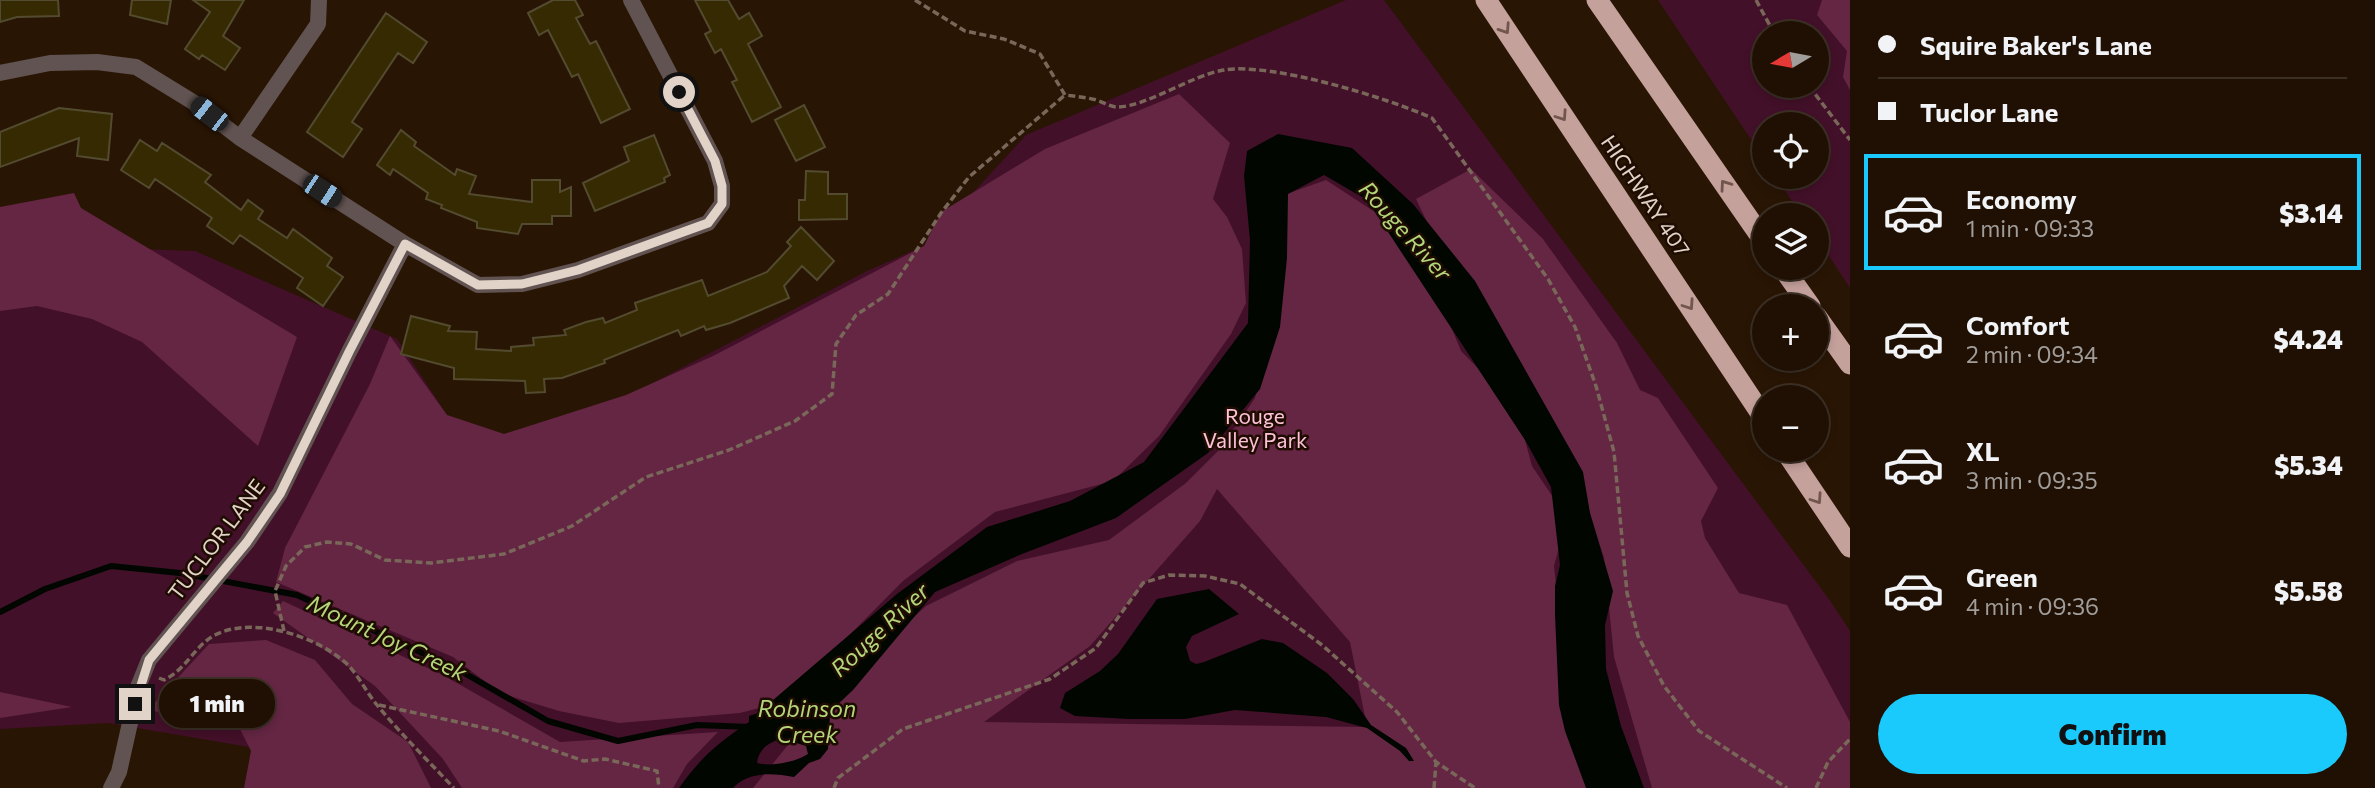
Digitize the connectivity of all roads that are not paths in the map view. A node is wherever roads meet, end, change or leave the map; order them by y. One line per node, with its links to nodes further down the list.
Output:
1 (319, 0): 6 (street)
2 (631, 0): 8 (street)
3 (1486, 0): 11 (highway, HIGHWAY 407, one-way to 11)
4 (1597, 0): 7 (highway, one-way to 4)
5 (0, 73): 6 (street)
6 (240, 138): 8 (street)
7 (1752, 224)
8 (405, 244): 14 (street, TUCLOR LANE)
9 (1829, 334): 10 (highway)
10 (1850, 364)
11 (1752, 400)
12 (1793, 462): 13 (highway, one-way to 13)
13 (1850, 547)
14 (111, 788)

